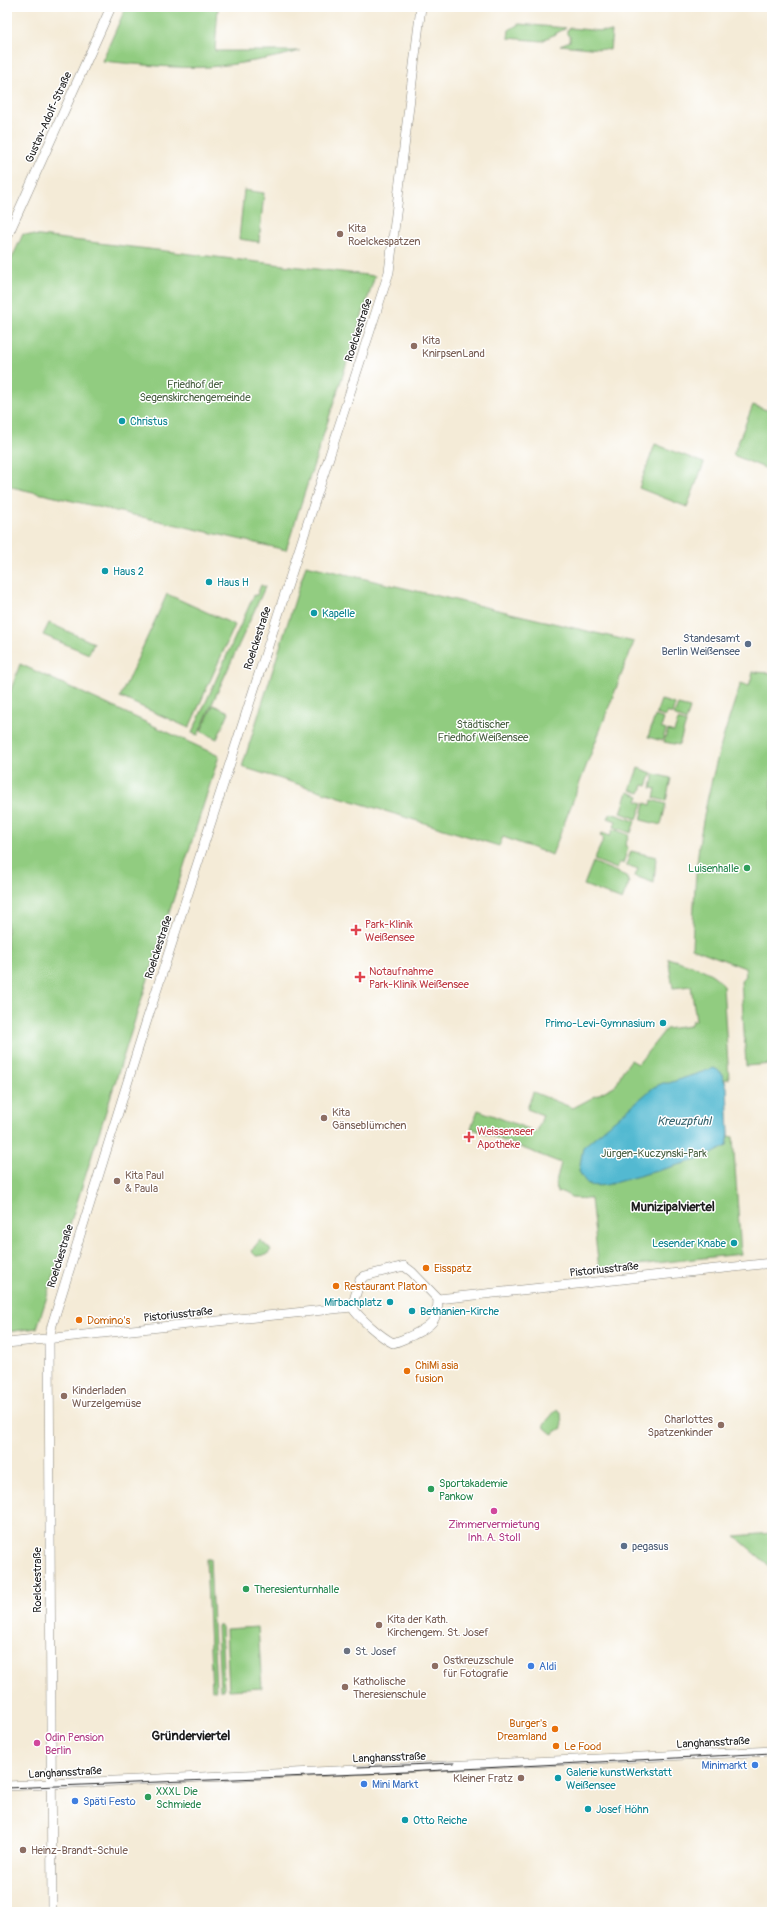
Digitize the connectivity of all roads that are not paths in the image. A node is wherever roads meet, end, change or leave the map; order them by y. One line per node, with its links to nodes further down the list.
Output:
1 (111, 7): 3 (street, Gustav-Adolf-Straße)
2 (421, 7): 7 (street, Roelckestraße)
3 (7, 237)
4 (772, 1263): 5 (street, Pistoriusstraße)
5 (438, 1299): 6 (street); 6 (street)
6 (352, 1307): 7 (street, Pistoriusstraße)
7 (49, 1339): 8 (street, Pistoriusstraße); 10 (street, Roelckestraße)
8 (7, 1344)
9 (772, 1751): 10 (street, Langhansstraße)
10 (51, 1784): 11 (street, Langhansstraße); 12 (street, Roelckestraße)
11 (7, 1786)
12 (52, 1912)

